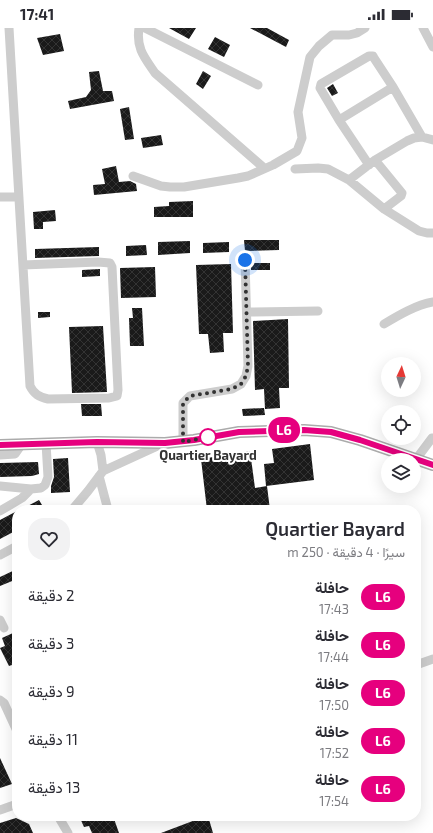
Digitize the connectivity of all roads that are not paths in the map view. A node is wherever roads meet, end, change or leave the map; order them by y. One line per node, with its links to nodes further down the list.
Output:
1 (9, 28): 20 (street)
2 (139, 28): 15 (street)
3 (145, 28): 9 (street)
4 (333, 28): 7 (street)
5 (365, 28): 7 (street)
6 (423, 28): 8 (street)
7 (349, 35): 15 (street)
8 (433, 47)
9 (258, 85)
10 (393, 87): 11 (street); 11 (street); 12 (street)
11 (339, 120): 14 (street)
12 (422, 137): 13 (street); 14 (street)
13 (433, 140)
14 (372, 162): 18 (street); 21 (street)
15 (264, 168): 17 (street)
16 (295, 169): 18 (street)
17 (132, 176)
18 (349, 180): 21 (street)
19 (0, 197): 20 (street)
20 (19, 197): 24 (street)
21 (384, 209): 22 (street)
22 (433, 234)
23 (245, 260): 27 (street)
24 (23, 265): 24 (street)
25 (433, 302): 28 (street)
26 (318, 311): 27 (street)
27 (248, 312): 32 (street)
28 (384, 324)
29 (433, 431): 30 (street)
30 (433, 439): 38 (street)
31 (97, 442): 33 (main road); 34 (main road); 42 (street)
32 (183, 442): 34 (main road); 37 (main road)
33 (46, 443): 35 (main road); 44 (street)
34 (165, 443): 42 (street)
35 (22, 444): 36 (main road); 39 (street)
36 (0, 445)
37 (400, 453)
38 (421, 453)
39 (0, 455)
40 (421, 460): 41 (main road)
41 (433, 464)
42 (101, 474): 45 (street); 46 (street)
43 (0, 486): 44 (street)
44 (31, 489): 47 (street)
45 (76, 505)
46 (107, 505)
47 (0, 511)
48 (12, 549): 49 (street)
49 (0, 555)
50 (0, 620): 51 (street)
51 (4, 628)
52 (433, 659): 53 (street)
53 (421, 663)
54 (0, 700): 55 (street)
55 (12, 721)
56 (12, 806): 57 (street)
57 (0, 810)
58 (61, 821): 59 (street)
59 (68, 833)

